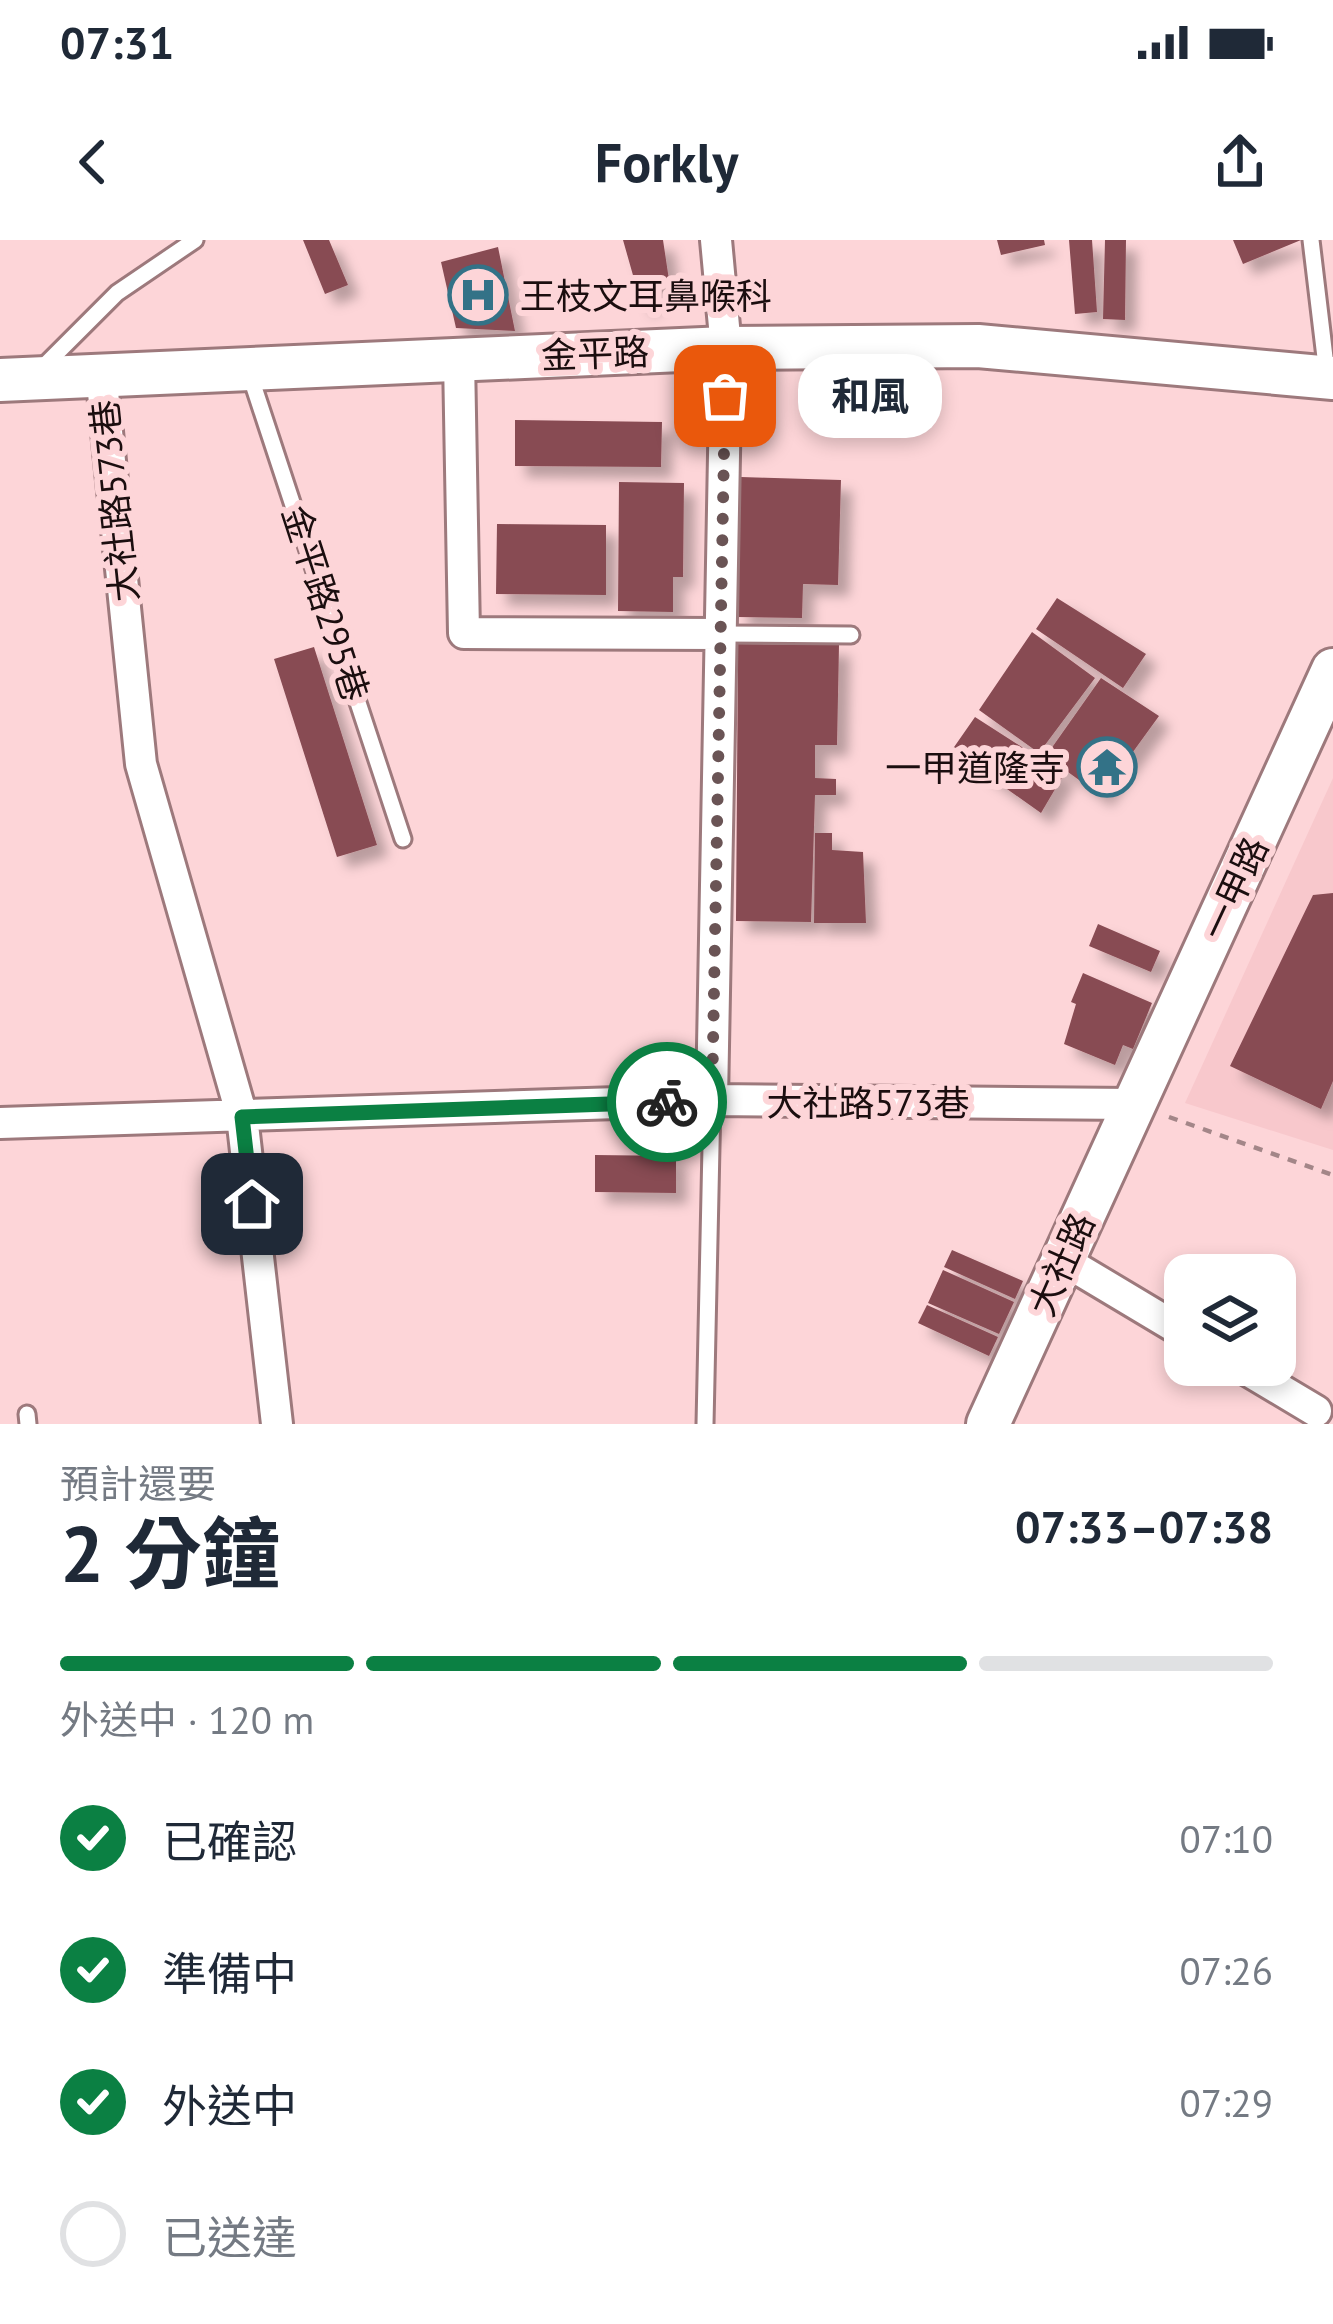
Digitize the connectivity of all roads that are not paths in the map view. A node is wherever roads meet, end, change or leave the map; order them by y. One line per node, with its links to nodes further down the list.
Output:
1 (195, 240): 9 (lane)
2 (716, 240): 4 (street)
3 (1311, 240): 8 (lane)
4 (726, 348): 5 (street, 金平路); 8 (street, 金平路); 10 (street)
5 (460, 359): 6 (street, 金平路); 10 (street)
6 (248, 367): 7 (street, 金平路); 13 (lane, 金平路295巷)
7 (101, 374): 9 (street, 金平路); 16 (street, 大社路573巷)
8 (1330, 377)
9 (15, 380)
10 (721, 634): 11 (lane); 14 (street)
11 (851, 635)
12 (1333, 670): 15 (street, 一甲路)
13 (404, 839)
14 (712, 1100): 15 (street, 大社路573巷); 16 (street, 大社路573巷); 23 (lane)
15 (1133, 1104): 18 (street, 大社路)
16 (242, 1117): 17 (street); 22 (street, 大社路573巷)
17 (0, 1124)
18 (1063, 1260): 19 (street); 24 (street, 大社路)
19 (1164, 1320)
20 (1274, 1386): 21 (street)
21 (1316, 1411)
22 (277, 1424)
23 (705, 1424)
24 (988, 1424)

